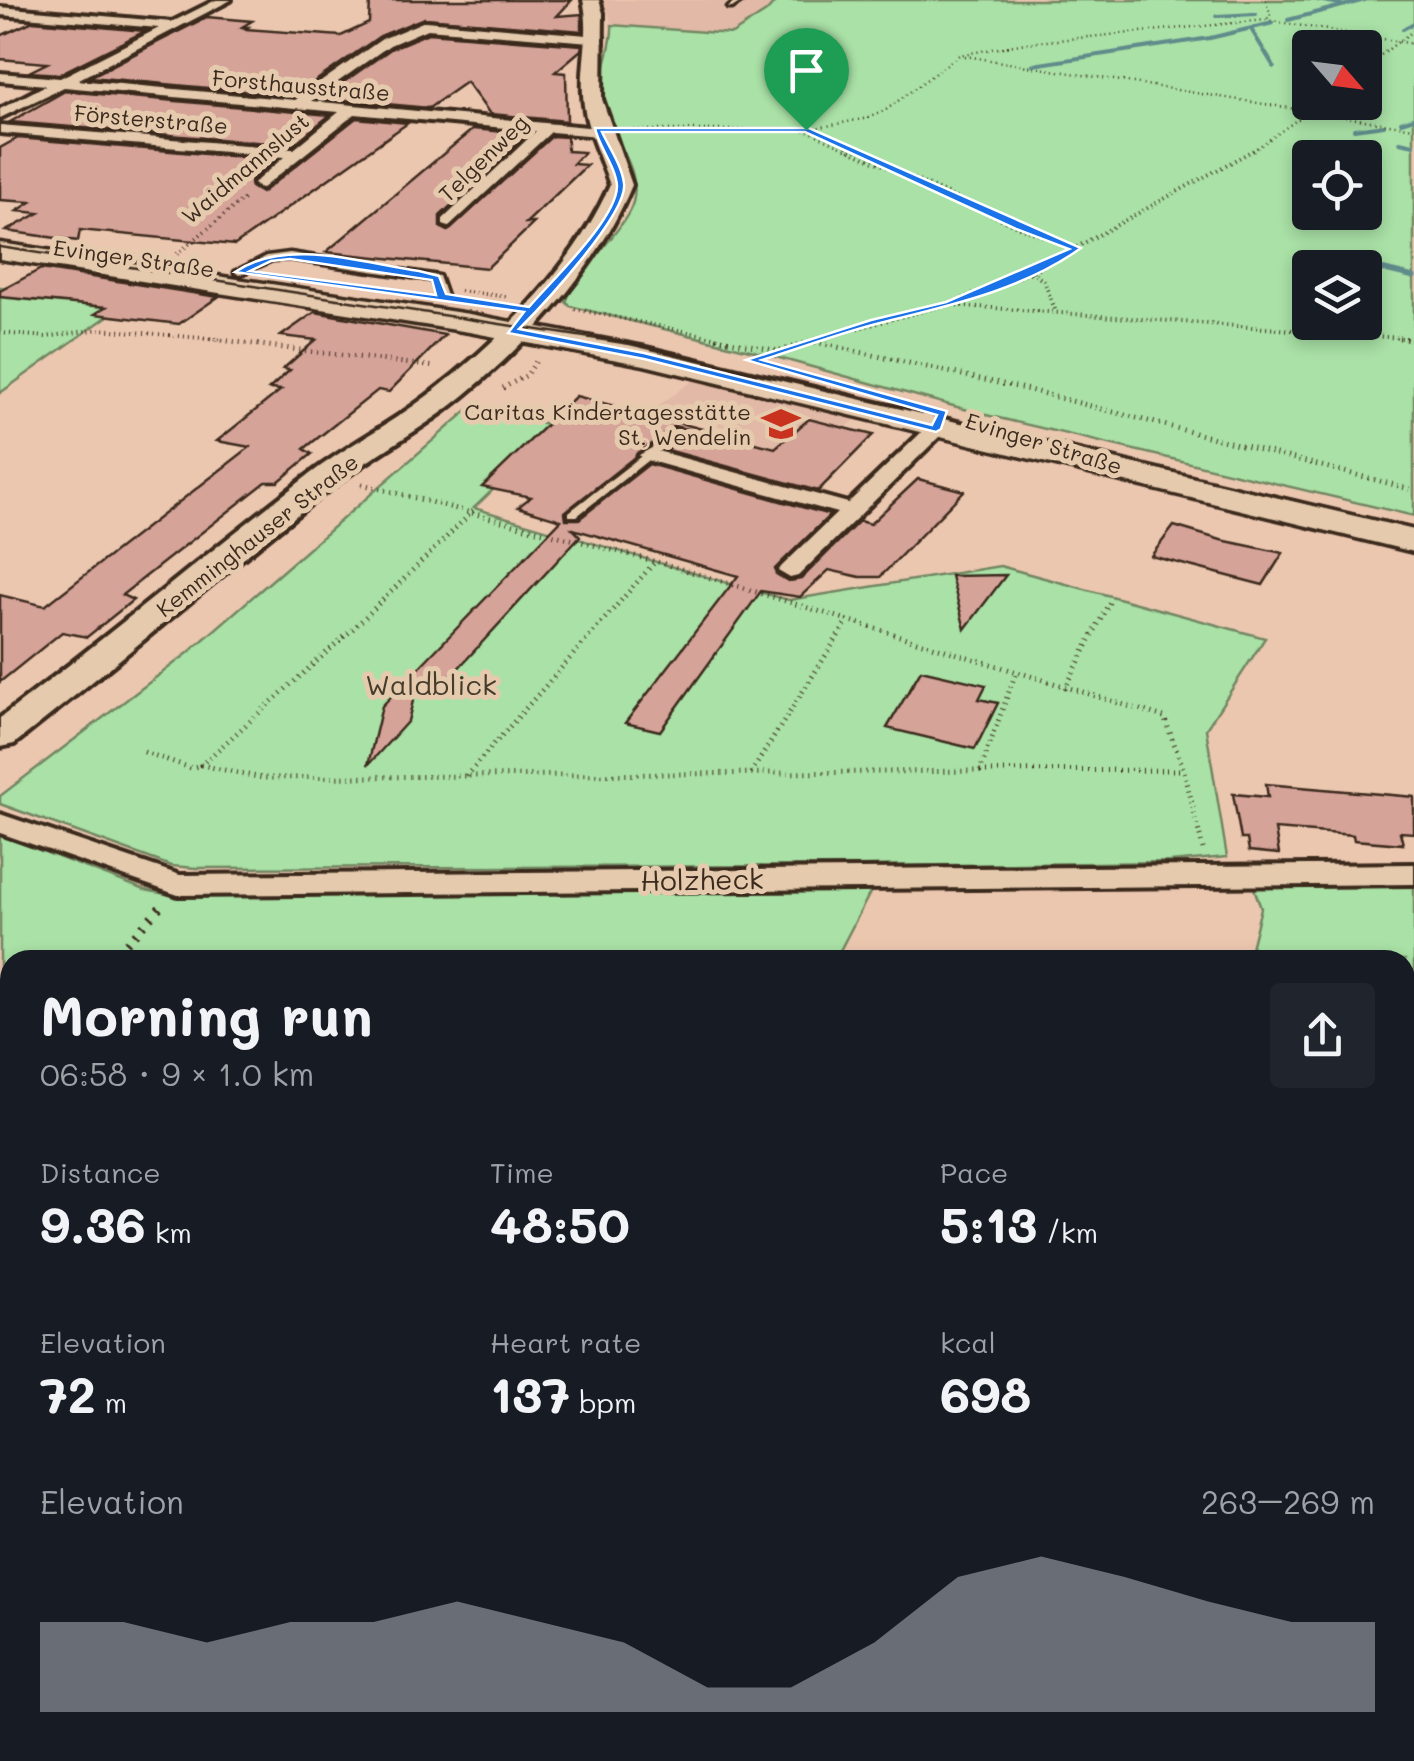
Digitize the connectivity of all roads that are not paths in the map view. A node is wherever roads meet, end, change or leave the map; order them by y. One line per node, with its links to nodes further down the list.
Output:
1 (224, 0): 8 (street)
2 (591, 0): 9 (main road)
3 (741, 0): 4 (lane)
4 (730, 6)
5 (444, 10): 7 (street)
6 (0, 12): 8 (street)
7 (424, 25): 9 (street); 12 (street)
8 (174, 26): 11 (street)
9 (599, 40): 17 (main road)
10 (0, 77): 11 (street, Forsthausstraße)
11 (63, 83): 12 (street, Forsthausstraße); 14 (street)
12 (298, 104): 13 (street, Forsthausstraße)
13 (352, 108): 15 (street, Forsthausstraße); 18 (street, Waidmannslust)
14 (0, 114)
15 (548, 126): 17 (street, Forsthausstraße); 20 (street, Telgenweg)
16 (0, 128): 18 (street, Försterstraße)
17 (598, 130): 23 (main road, Kemminghauser Straße)
18 (298, 154): 19 (street, Waidmannslust)
19 (261, 184)
20 (448, 222)
21 (0, 239): 23 (main road, Evinger Straße)
22 (0, 251): 23 (main road, Evinger Straße)
23 (522, 321): 24 (main road, Evinger Straße); 24 (main road, Evinger Straße); 31 (main road, Kemminghauser Straße)
24 (939, 421): 27 (street); 29 (main road, Evinger Straße)
25 (680, 431): 26 (lane)
26 (650, 455): 27 (street); 28 (lane)
27 (850, 510): 30 (street)
28 (572, 514)
29 (1414, 541)
30 (790, 571)
31 (0, 736)
32 (0, 823): 33 (street, Holzheck)
33 (1414, 874)

